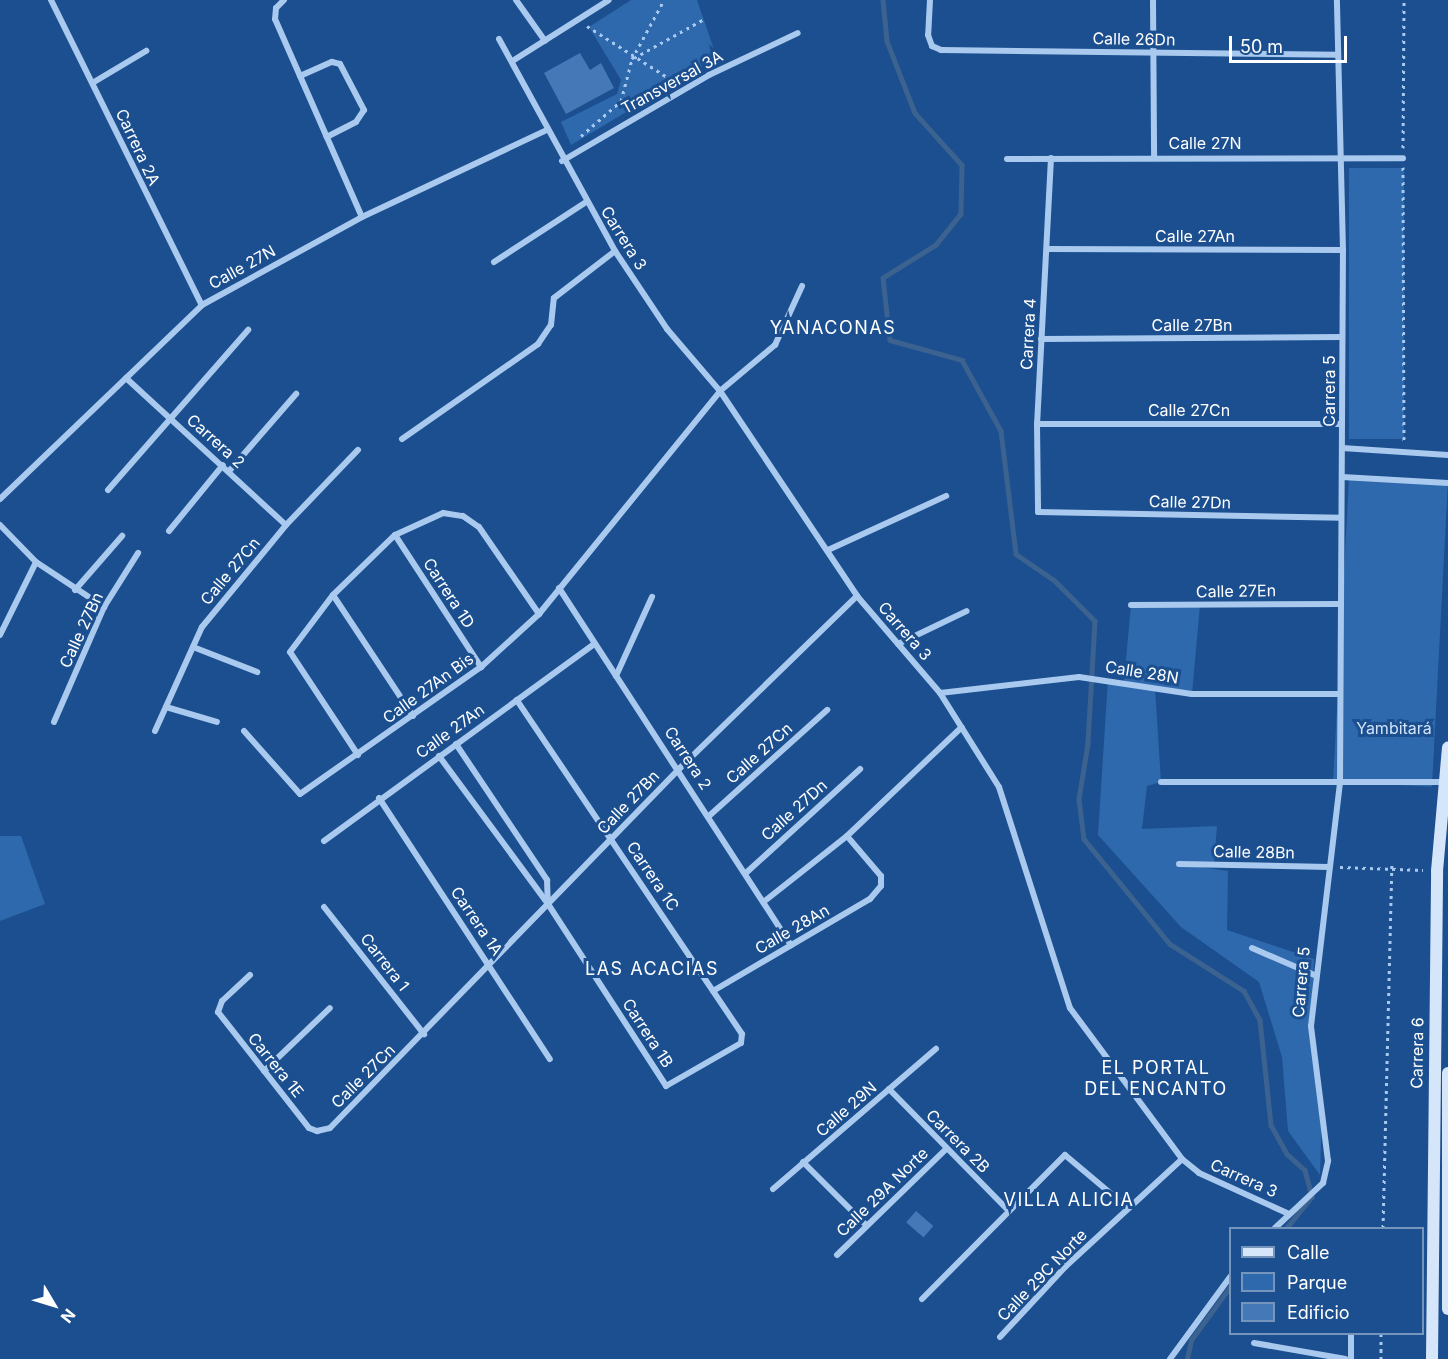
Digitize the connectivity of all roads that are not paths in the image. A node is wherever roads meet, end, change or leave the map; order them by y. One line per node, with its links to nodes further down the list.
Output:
1 (51, 0): 16 (street, Carrera 2A)
2 (284, 0): 15 (street)
3 (516, 0): 10 (street)
4 (609, 0): 10 (street)
5 (930, 0): 12 (street, Calle 26Dn)
6 (1153, 0): 12 (street)
7 (1337, 0): 13 (street, Carrera 5)
8 (798, 33): 24 (street, Transversal 3A)
9 (499, 39): 14 (street, Carrera 3)
10 (544, 41): 14 (street)
11 (146, 51): 16 (street)
12 (1153, 52): 13 (street, Calle 26Dn); 19 (street)
13 (1338, 55): 20 (street, Carrera 5)
14 (514, 60): 17 (street, Carrera 3)
15 (300, 76): 18 (street); 18 (street)
16 (94, 82): 32 (street, Carrera 2A)
17 (547, 130): 24 (street, Carrera 3); 26 (street, Calle 27N)
18 (327, 137): 26 (street)
19 (1154, 157): 20 (street, Calle 27N); 21 (street, Calle 27N)
20 (1338, 157): 22 (street, Calle 27N); 28 (street, Carrera 5)
21 (1051, 158): 23 (street, Calle 27N); 27 (street, Carrera 4)
22 (1403, 158)
23 (1007, 159)
24 (562, 161): 25 (street, Carrera 3)
25 (586, 202): 29 (street, Carrera 3); 30 (street)
26 (362, 217): 32 (street, Calle 27N)
27 (1047, 249): 28 (street, Calle 27An); 35 (street, Carrera 4)
28 (1343, 250): 34 (street, Carrera 5)
29 (615, 251): 37 (street, Carrera 3); 42 (street)
30 (494, 262)
31 (802, 286): 37 (street)
32 (202, 305): 36 (street, Calle 27N)
33 (248, 330): 39 (street)
34 (1342, 337): 35 (street, Calle 27Bn); 41 (street, Carrera 5)
35 (1041, 339): 40 (street, Carrera 4)
36 (126, 378): 39 (street, Carrera 2); 52 (street, Calle 27N)
37 (720, 392): 60 (street, Carrera 3); 63 (street)
38 (296, 394): 47 (street)
39 (171, 418): 46 (street, Carrera 2); 50 (street)
40 (1037, 424): 41 (street, Calle 27Cn); 53 (street, Carrera 4)
41 (1342, 424): 43 (street, Carrera 5)
42 (402, 439)
43 (1342, 448): 45 (street); 48 (street, Carrera 5)
44 (358, 450): 56 (street, Calle 27Cn)
45 (1448, 455)
46 (224, 465): 47 (street, Carrera 2); 57 (street)
47 (230, 470): 56 (street, Carrera 2)
48 (1342, 477): 49 (street); 54 (street, Carrera 5)
49 (1448, 483)
50 (108, 490)
51 (946, 496): 60 (street)
52 (0, 499)
53 (1038, 512): 54 (street, Calle 27Dn)
54 (1341, 518): 68 (street, Carrera 5)
55 (0, 525): 62 (street)
56 (286, 525): 76 (street, Calle 27Cn)
57 (169, 531)
58 (395, 535): 65 (street); 72 (street); 77 (street, Carrera 1D)
59 (122, 536): 64 (street)
60 (828, 550): 66 (street, Carrera 3)
61 (138, 553): 70 (street, Calle 27Bn)
62 (36, 562): 64 (street); 73 (street)
63 (559, 588): 72 (street, Calle 27An Bis); 75 (street, Carrera 2)
64 (75, 591): 70 (street)
65 (333, 595): 85 (street); 93 (street)
66 (857, 596): 74 (street, Carrera 3); 95 (street, Calle 27Bn)
67 (652, 597): 79 (street)
68 (1341, 603): 69 (street, Calle 27En); 81 (street, Carrera 5)
69 (1131, 605)
70 (104, 607): 86 (street, Calle 27Bn)
71 (967, 611): 74 (street)
72 (539, 614): 77 (street, Calle 27An Bis)
73 (0, 635)
74 (898, 644): 80 (street, Carrera 3)
75 (594, 645): 79 (street, Carrera 2); 82 (street, Calle 27An)
76 (193, 647): 78 (street); 83 (street, Calle 27Cn)
77 (481, 667): 85 (street, Calle 27An Bis)
78 (257, 672)
79 (616, 676): 95 (street, Carrera 2)
80 (940, 693): 81 (street, Calle 28N); 88 (street, Carrera 3)
81 (1340, 694): 98 (street, Carrera 5)
82 (517, 700): 91 (street, Calle 27An); 103 (street, Carrera 1C)
83 (166, 707): 87 (street); 89 (street, Calle 27Cn)
84 (827, 710): 101 (street, Calle 27Cn)
85 (413, 716): 93 (street, Calle 27An Bis)
86 (54, 722)
87 (217, 722)
88 (962, 727): 102 (street); 129 (street, Carrera 3)
89 (155, 731)
90 (244, 731): 93 (street, Calle 27An Bis)
91 (456, 744): 94 (street, Calle 27An); 110 (street, Carrera 1B)
92 (1448, 747): 99 (main road, Carrera 6)
93 (358, 755)
94 (439, 756): 100 (street, Calle 27An); 110 (street, Carrera 1B)
95 (680, 768): 101 (street, Carrera 2); 103 (street, Calle 27Bn)
96 (860, 769): 107 (street, Calle 27Dn)
97 (1161, 782): 98 (street)
98 (1340, 782): 99 (street); 106 (street, Carrera 5)
99 (1445, 782): 108 (main road, Carrera 6)
100 (379, 798): 104 (street, Calle 27An); 114 (street, Carrera 1A)
101 (709, 816): 107 (street, Carrera 2)
102 (847, 836): 109 (street); 112 (street, Calle 28An)
103 (612, 838): 110 (street, Calle 27Bn); 117 (street, Carrera 1C)
104 (324, 841)
105 (1179, 864): 106 (street, Calle 28Bn)
106 (1329, 867): 116 (street, Carrera 5)
107 (747, 872): 109 (street, Carrera 2)
108 (1442, 872): 149 (main road, Carrera 6)
109 (766, 900): 112 (street, Carrera 2)
110 (548, 904): 114 (street, Calle 27Bn); 120 (street, Carrera 1B)
111 (324, 907): 119 (street, Carrera 1)
112 (791, 945): 117 (street, Calle 28An)
113 (1252, 948): 116 (street)
114 (490, 965): 119 (street, Calle 27Bn); 122 (street, Carrera 1A)
115 (250, 975): 123 (street, Carrera 1E)
116 (1314, 975): 135 (street, Carrera 5)
117 (713, 991): 120 (street, Carrera 1C)
118 (330, 1008): 123 (street)
119 (424, 1034): 127 (street, Calle 27Cn)
120 (743, 1038)
121 (936, 1049): 125 (street, Calle 29N)
122 (550, 1059)
123 (264, 1071): 127 (street, Carrera 1E)
124 (1448, 1074): 126 (main road, Carrera 6)
125 (889, 1089): 128 (street, Carrera 2B); 130 (street, Calle 29N)
126 (1448, 1095): 131 (main road, Carrera 6)
127 (317, 1131)
128 (946, 1149): 134 (street, Carrera 2B); 136 (street, Calle 29A Norte)
129 (1182, 1159): 133 (street, Calle 29C Norte); 135 (street, Carrera 3)
130 (803, 1162): 132 (street, Calle 29N); 136 (street)
131 (1447, 1184): 140 (main road, Carrera 6)
132 (773, 1189)
133 (1128, 1208): 134 (street); 144 (street, Calle 29C Norte)
134 (1008, 1210): 141 (street)
135 (1292, 1212): 137 (street)
136 (866, 1225): 138 (street, Calle 29A Norte)
137 (1276, 1227)
138 (837, 1255)
139 (1229, 1278): 146 (street)
140 (1448, 1286): 142 (main road, Carrera 6)
141 (922, 1299)
142 (1448, 1309)
143 (1351, 1335): 148 (street)
144 (1000, 1337)
145 (1254, 1343): 147 (street)
146 (1170, 1359)
147 (1346, 1359)
148 (1351, 1359)
149 (1432, 1359)

